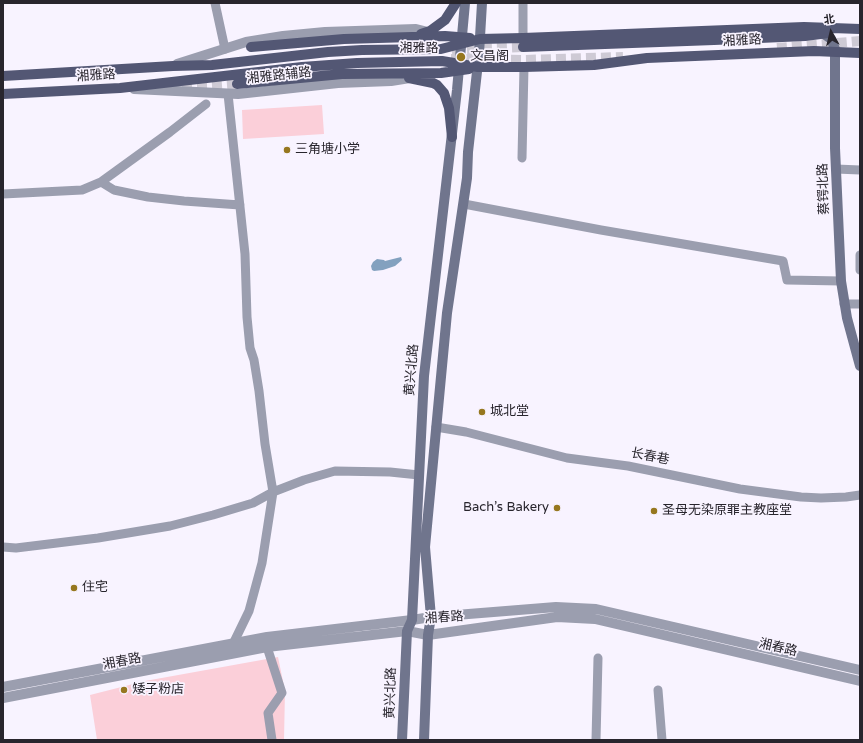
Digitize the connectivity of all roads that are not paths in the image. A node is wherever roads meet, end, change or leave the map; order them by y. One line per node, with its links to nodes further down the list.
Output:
1 (215, 3): 16 (street)
2 (456, 3): 8 (main road)
3 (465, 3): 13 (main road, 黄兴北路)
4 (482, 3): 12 (main road)
5 (523, 3): 14 (street)
6 (804, 27): 7 (main road, 湘雅路); 9 (main road); 14 (main road, 湘雅路)
7 (858, 29): 9 (main road, 湘雅路)
8 (428, 32): 10 (main road); 11 (street); 16 (street)
9 (824, 33): 14 (main road, 湘雅路); 17 (main road, 蔡锷北路)
10 (412, 36): 11 (main road); 15 (main road)
11 (445, 36): 13 (main road)
12 (480, 39): 13 (main road, 湘雅路); 14 (main road, 湘雅路); 21 (main road)
13 (462, 40): 19 (main road, 湘雅路); 20 (main road, 黄兴北路)
14 (523, 42)
15 (251, 47)
16 (225, 49): 19 (street)
17 (835, 52): 18 (main road, 湘雅路); 22 (main road, 湘雅路); 34 (main road, 蔡锷北路)
18 (860, 54)
19 (172, 66): 25 (main road, 湘雅路)
20 (459, 67): 21 (main road, 湘雅路); 23 (main road); 28 (main road, 湘雅路); 32 (main road, 黄兴北路)
21 (478, 67): 22 (main road, 湘雅路); 38 (main road)
22 (524, 67): 33 (street)
23 (441, 73): 24 (main road); 26 (street, 湘雅路辅路)
24 (378, 74): 26 (main road); 27 (main road)
25 (3, 76)
26 (408, 78): 30 (street, 湘雅路辅路); 32 (main road)
27 (237, 84)
28 (120, 88): 29 (main road, 湘雅路); 30 (street, 湘雅路辅路)
29 (3, 94)
30 (228, 94): 39 (street)
31 (206, 104): 36 (street)
32 (452, 136): 47 (main road, 黄兴北路)
33 (522, 158)
34 (836, 169): 35 (street); 42 (main road, 蔡锷北路)
35 (860, 170)
36 (101, 182): 37 (street); 39 (street)
37 (3, 194)
38 (464, 204): 42 (street); 46 (main road)
39 (240, 205): 48 (street)
40 (860, 255): 41 (street)
41 (860, 270)
42 (841, 281): 43 (main road, 蔡锷北路)
43 (844, 304): 44 (street); 45 (main road, 蔡锷北路)
44 (860, 304)
45 (860, 366)
46 (436, 427): 49 (street, 长春巷); 51 (main road)
47 (419, 475): 48 (street); 52 (main road, 黄兴北路)
48 (273, 492): 50 (street); 55 (street)
49 (860, 495)
50 (3, 547)
51 (431, 617): 52 (street, 湘春路); 54 (main road); 58 (street, 湘春路)
52 (412, 620): 53 (main road, 黄兴北路); 55 (street, 湘春路)
53 (407, 631): 54 (street, 湘春路); 56 (street, 湘春路); 64 (main road, 黄兴北路)
54 (428, 635): 59 (street, 湘春路); 65 (main road)
55 (234, 644): 60 (street, 湘春路)
56 (267, 647): 62 (street, 湘春路); 63 (street)
57 (598, 658): 66 (street)
58 (860, 670)
59 (860, 681)
60 (3, 687)
61 (658, 690): 67 (street)
62 (3, 698)
63 (272, 740)
64 (402, 740)
65 (424, 740)
66 (596, 740)
67 (662, 740)

